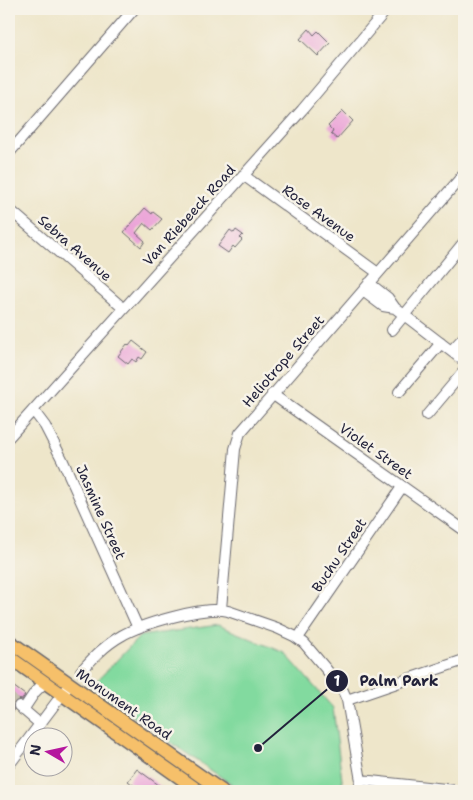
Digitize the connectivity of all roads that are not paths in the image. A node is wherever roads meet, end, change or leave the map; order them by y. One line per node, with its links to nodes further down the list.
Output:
1 (134, 9): 3 (street)
2 (388, 9): 5 (street, Van Riebeeck Road)
3 (9, 153)
4 (464, 174): 8 (street, Heliotrope Street)
5 (243, 176): 8 (street, Rose Avenue); 10 (street, Van Riebeeck Road)
6 (9, 209): 10 (street, Sebra Avenue)
7 (464, 242): 11 (street)
8 (378, 273): 9 (street, Heliotrope Street)
9 (366, 287): 11 (street); 19 (street, Heliotrope Street)
10 (123, 308): 20 (street, Van Riebeeck Road)
11 (404, 316): 12 (street); 14 (street)
12 (392, 330)
13 (464, 337): 15 (street)
14 (441, 343): 15 (street); 18 (street)
15 (451, 351): 16 (street)
16 (464, 361)
17 (464, 371): 21 (street)
18 (399, 392)
19 (272, 394): 23 (street, Violet Street); 25 (street, Heliotrope Street)
20 (33, 410): 22 (street, Van Riebeeck Road); 26 (street, Jasmine Street)
21 (427, 415)
22 (9, 437)
23 (402, 487): 24 (street, Violet Street); 27 (street, Buchu Street)
24 (464, 530)
25 (221, 610): 26 (street); 27 (street)
26 (138, 628): 31 (street)
27 (298, 638): 34 (street)
28 (9, 641): 33 (main road, Monument Road)
29 (464, 660): 34 (street)
30 (10, 662): 32 (main road, Monument Road)
31 (81, 671)
32 (45, 682): 33 (main road, Monument Road); 35 (street)
33 (66, 689): 35 (street); 37 (main road, Monument Road); 39 (main road, Monument Road)
34 (348, 700): 38 (street)
35 (40, 724): 36 (street)
36 (9, 765)
37 (198, 775): 39 (street); 40 (main road, Monument Road)
38 (361, 780): 41 (street); 42 (street)
39 (192, 789)
40 (222, 791)
41 (358, 791)
42 (464, 791)

